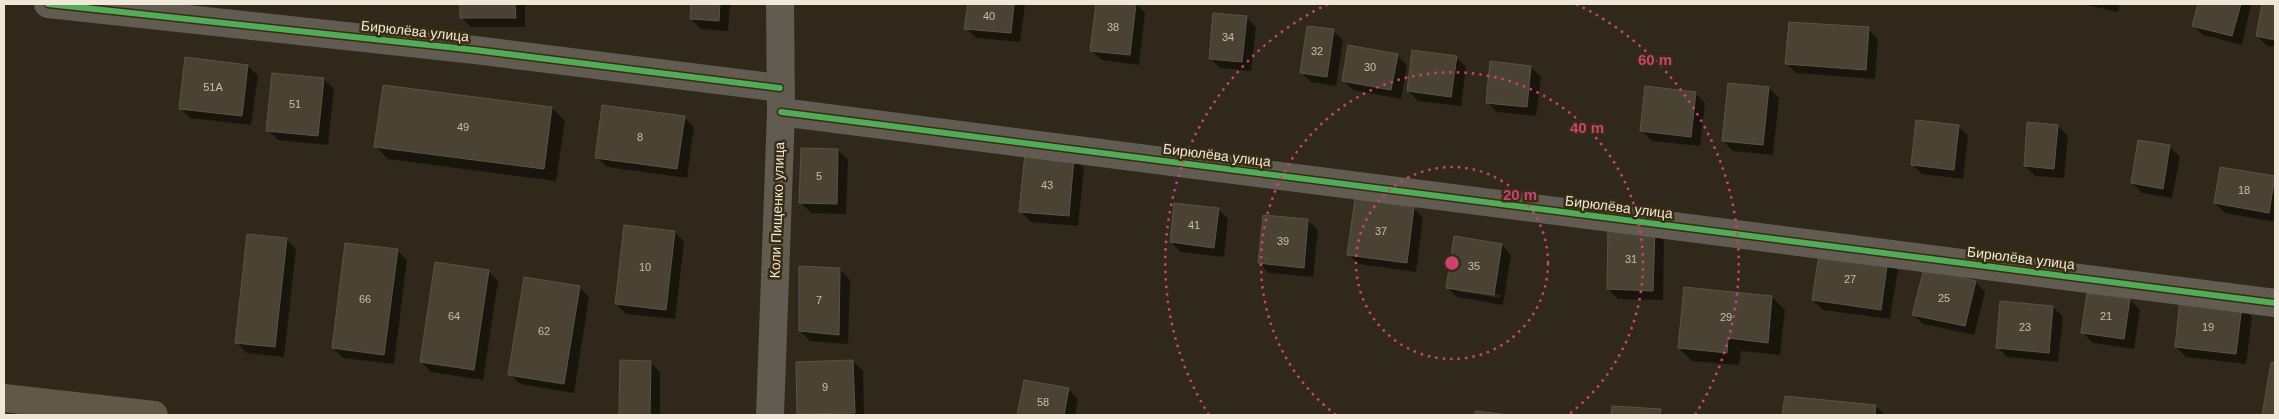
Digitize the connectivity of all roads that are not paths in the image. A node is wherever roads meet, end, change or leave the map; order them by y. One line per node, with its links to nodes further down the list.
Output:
1 (48, 4): 3 (street, Бирюлёва улица)
2 (780, 4): 3 (street, Коли Пищенко улица)
3 (780, 100): 4 (street, Бирюлёва улица); 7 (street, Коли Пищенко улица)
4 (2275, 303)
5 (4, 398): 6 (main road)
6 (154, 415)
7 (770, 415)

